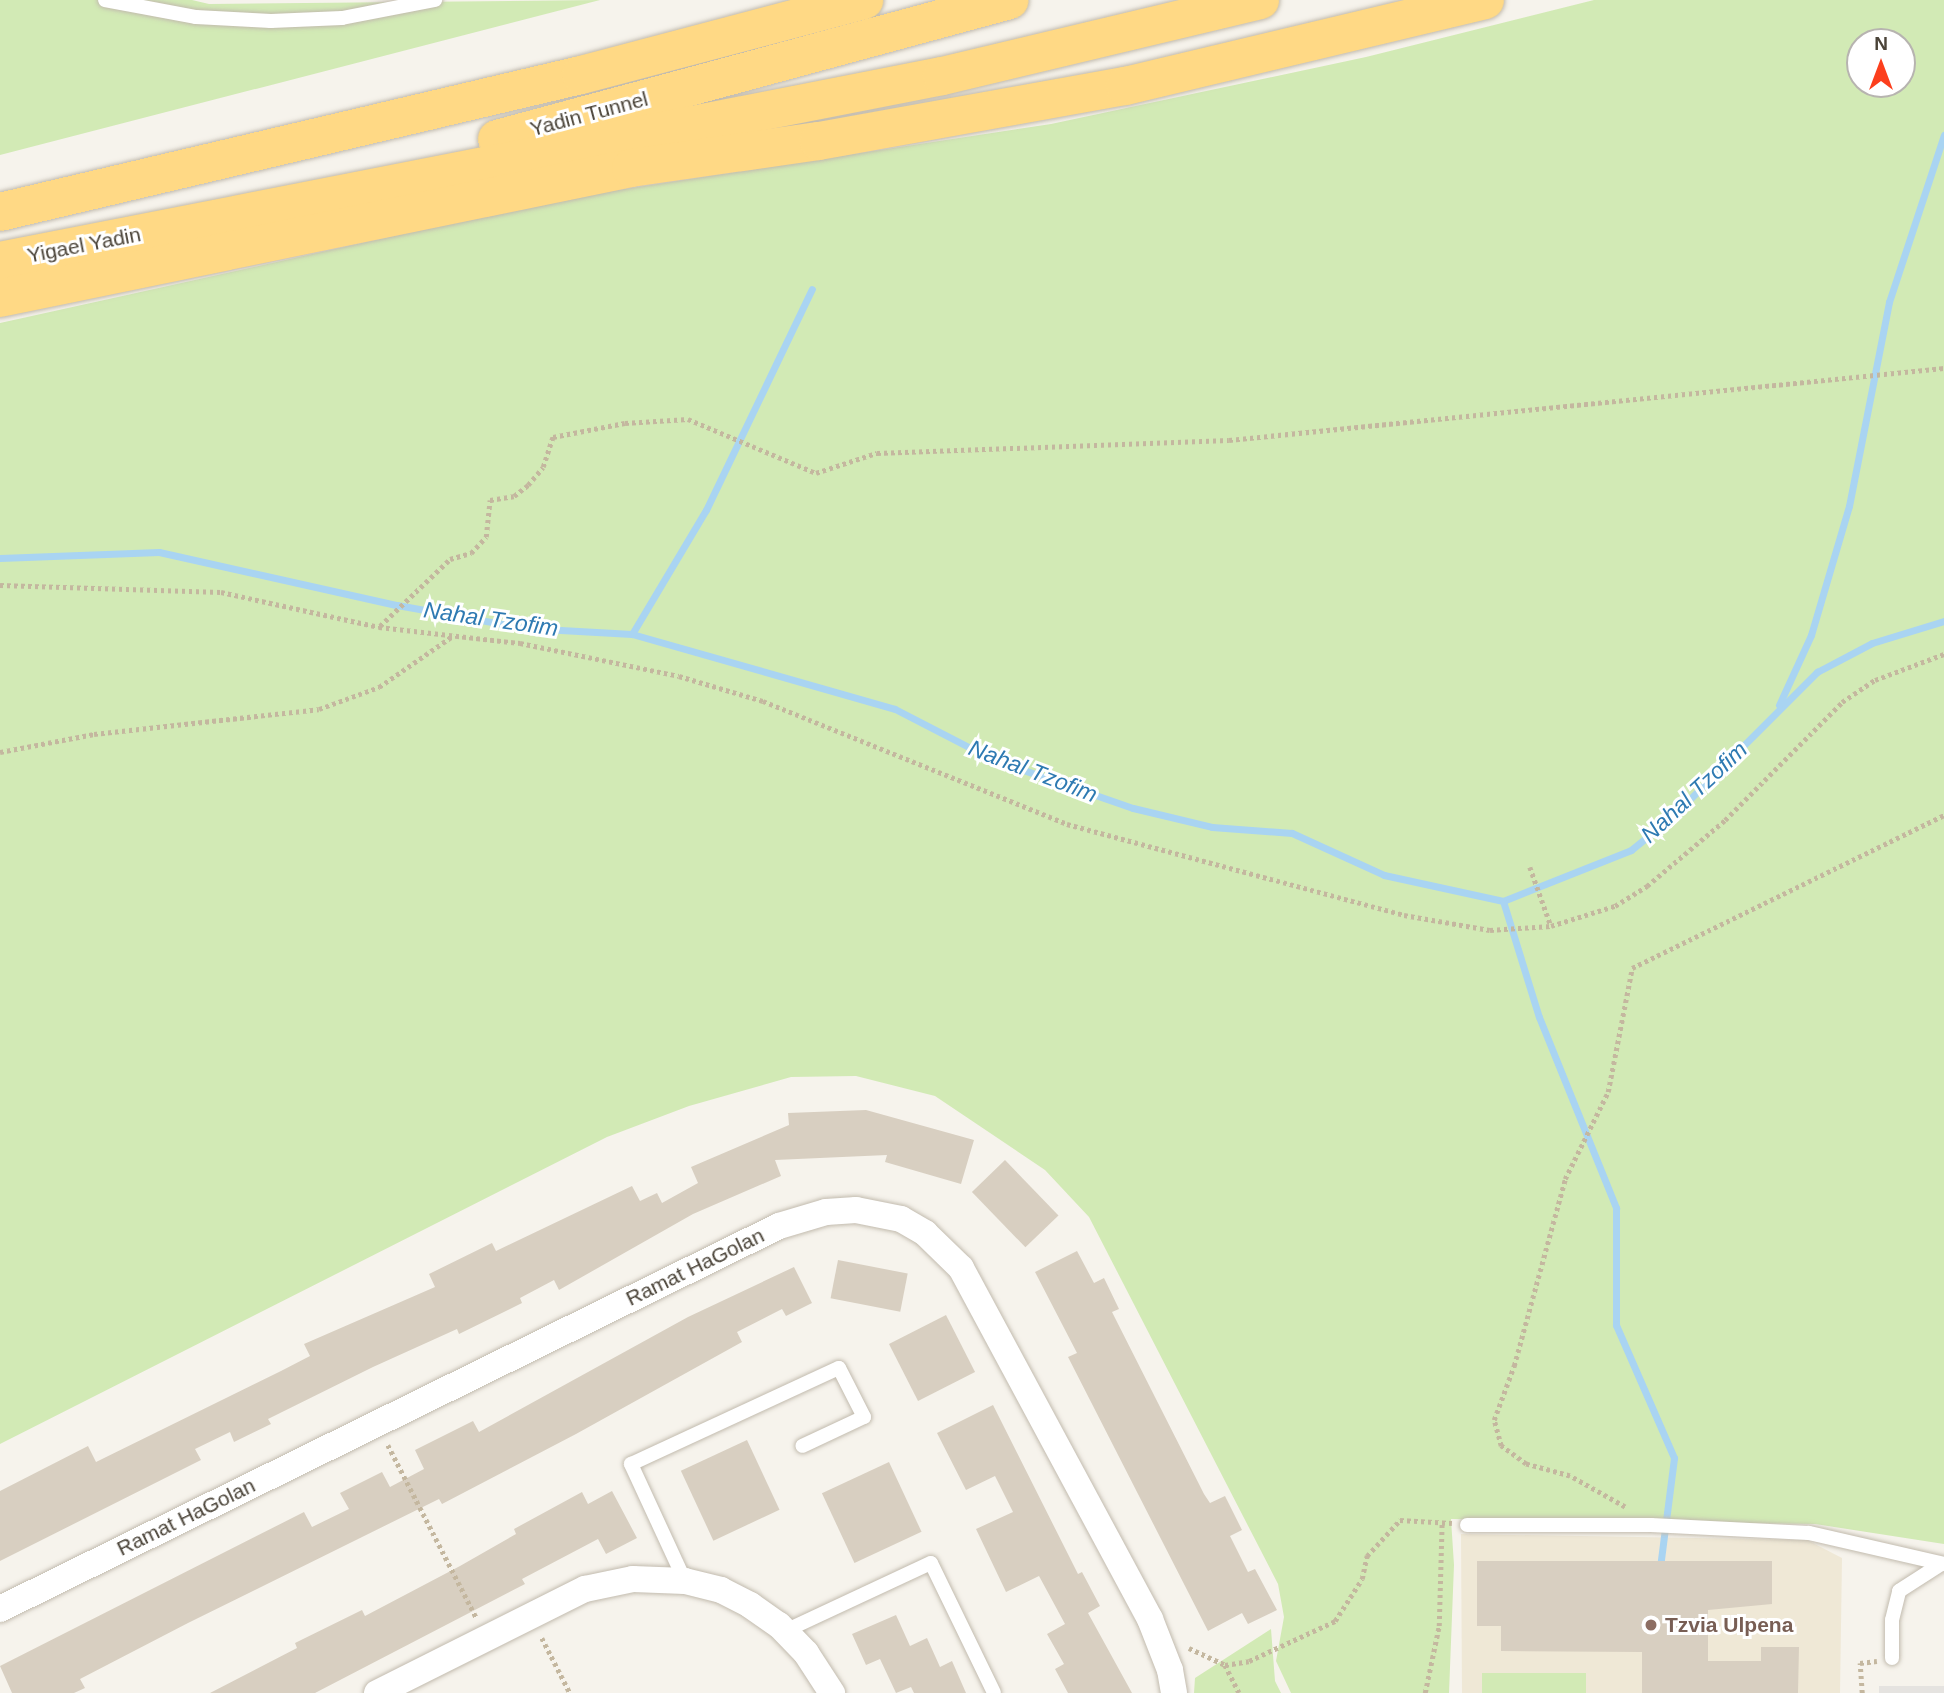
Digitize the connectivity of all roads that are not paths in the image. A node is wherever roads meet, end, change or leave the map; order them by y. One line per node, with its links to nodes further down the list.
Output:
1 (105, 0): 2 (lane)
2 (435, 0)
3 (768, 0): 8 (highway)
4 (864, 0): 8 (highway, Yadin Tunnel)
5 (1010, 0): 10 (highway, Yadin Tunnel)
6 (1260, 0): 10 (highway)
7 (1485, 0): 12 (highway)
8 (38, 206): 9 (highway)
9 (0, 212)
10 (167, 228): 11 (highway, Yigael Yadin)
11 (0, 261)
12 (0, 298)
13 (802, 1446): 16 (lane)
14 (1467, 1525): 15 (lane)
15 (1943, 1564): 19 (lane)
16 (685, 1581): 18 (street); 20 (street)
17 (0, 1609): 23 (street, Ramat HaGolan)
18 (785, 1631): 21 (street); 22 (lane)
19 (1892, 1658)
20 (377, 1693)
21 (832, 1693)
22 (994, 1693)
23 (1174, 1693)

